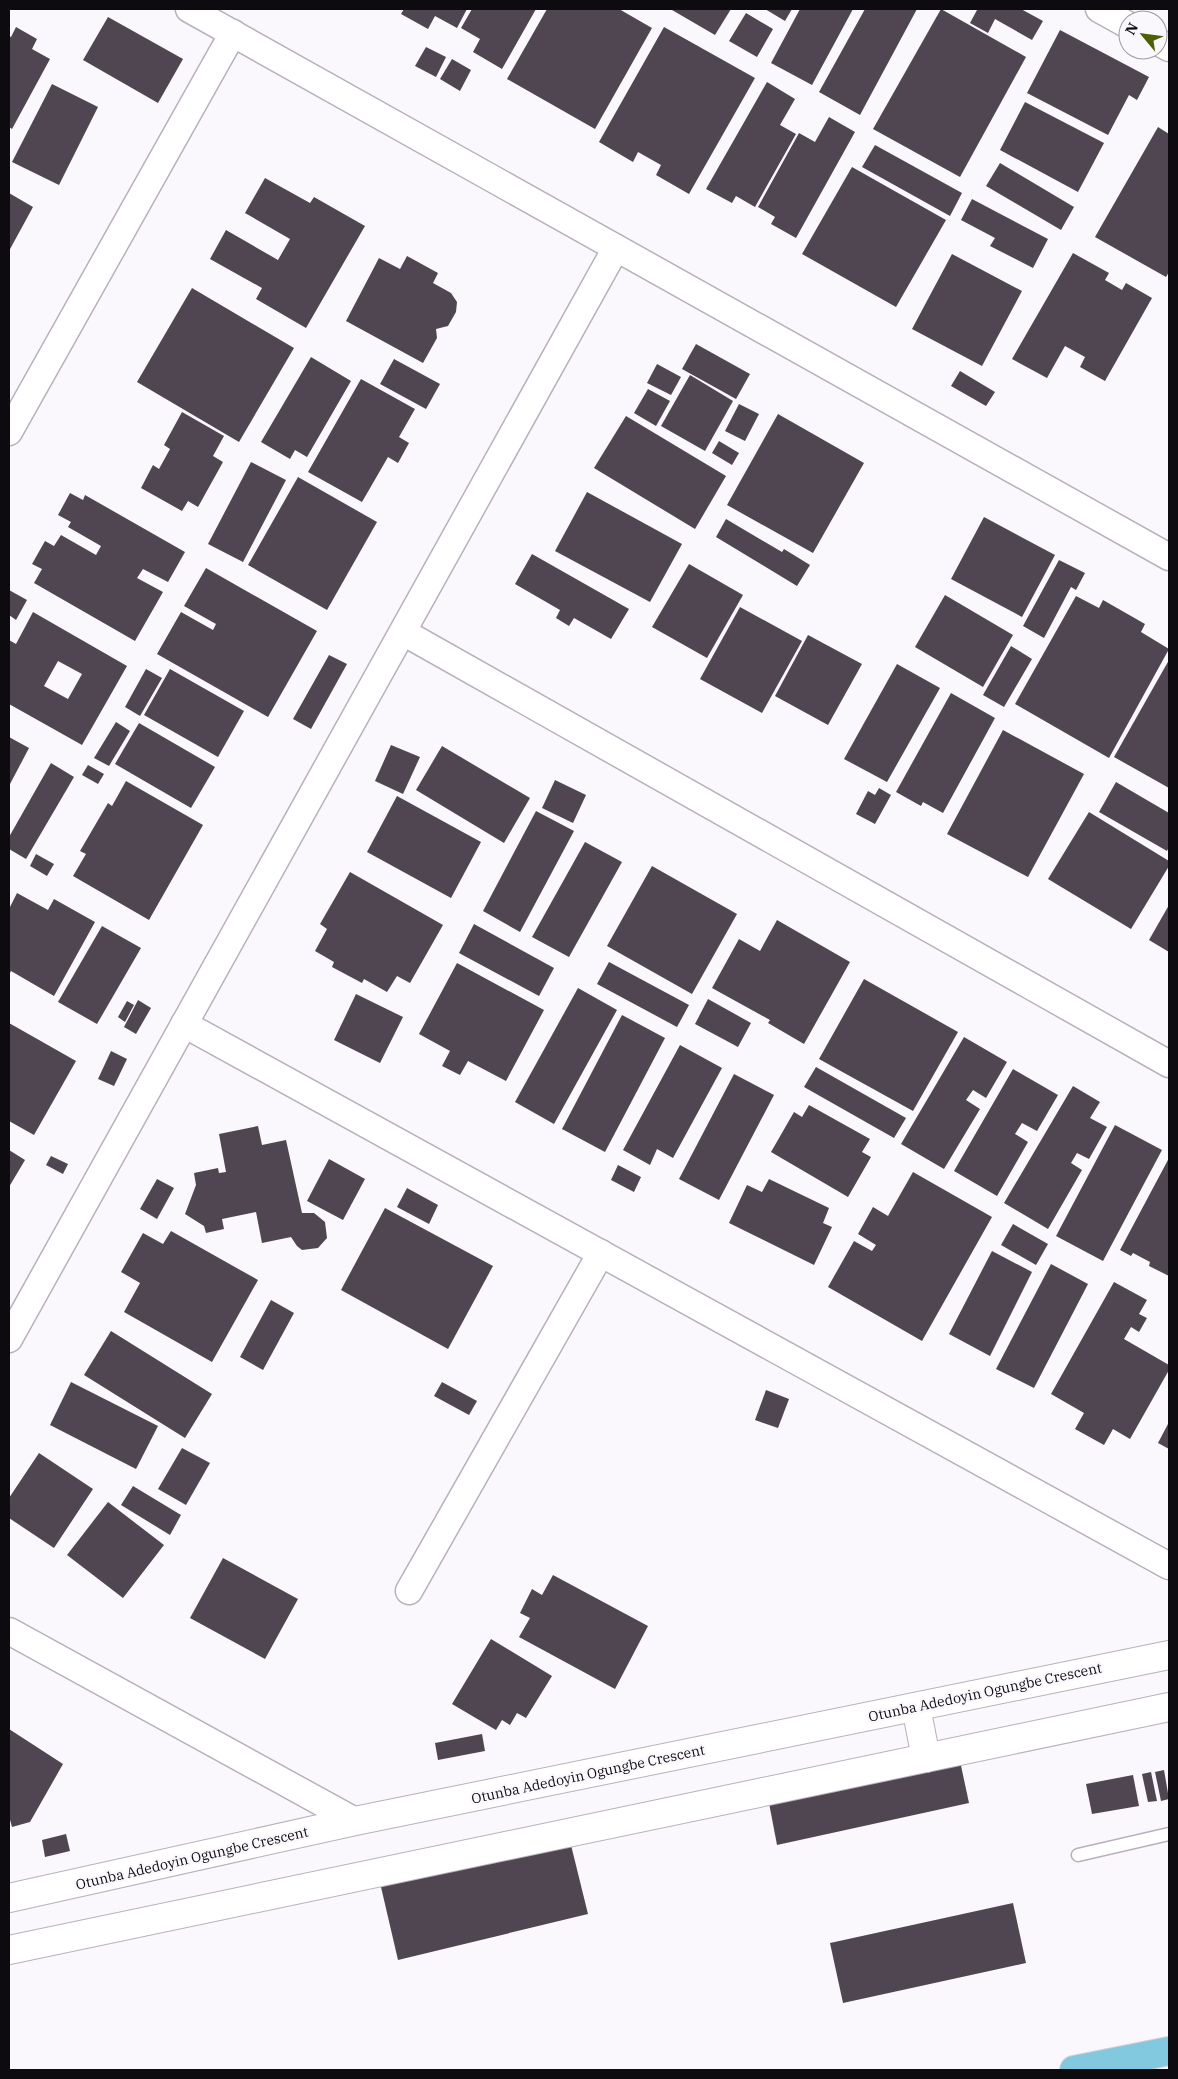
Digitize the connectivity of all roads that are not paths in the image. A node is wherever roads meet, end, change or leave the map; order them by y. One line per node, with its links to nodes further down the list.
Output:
1 (189, 9): 2 (street)
2 (233, 33): 3 (street); 4 (street)
3 (616, 248): 5 (street); 6 (street)
4 (9, 432)
5 (1169, 557)
6 (403, 632): 7 (street); 8 (street)
7 (184, 1024): 9 (street); 10 (street)
8 (1169, 1064)
9 (601, 1253): 11 (street); 12 (street)
10 (9, 1340)
11 (1169, 1566)
12 (408, 1591)
13 (9, 1631): 18 (street)
14 (1169, 1655): 15 (street, Otunba Adedoyin Ogungbe Crescent)
15 (916, 1707): 17 (street); 18 (street, Otunba Adedoyin Ogungbe Crescent)
16 (1169, 1707): 17 (street)
17 (926, 1758): 22 (street)
18 (355, 1821): 21 (street, Otunba Adedoyin Ogungbe Crescent)
19 (1169, 1834): 20 (lane)
20 (1078, 1855)
21 (9, 1898)
22 (9, 1950)
23 (1169, 2051): 24 (highway)
24 (1074, 2070)

